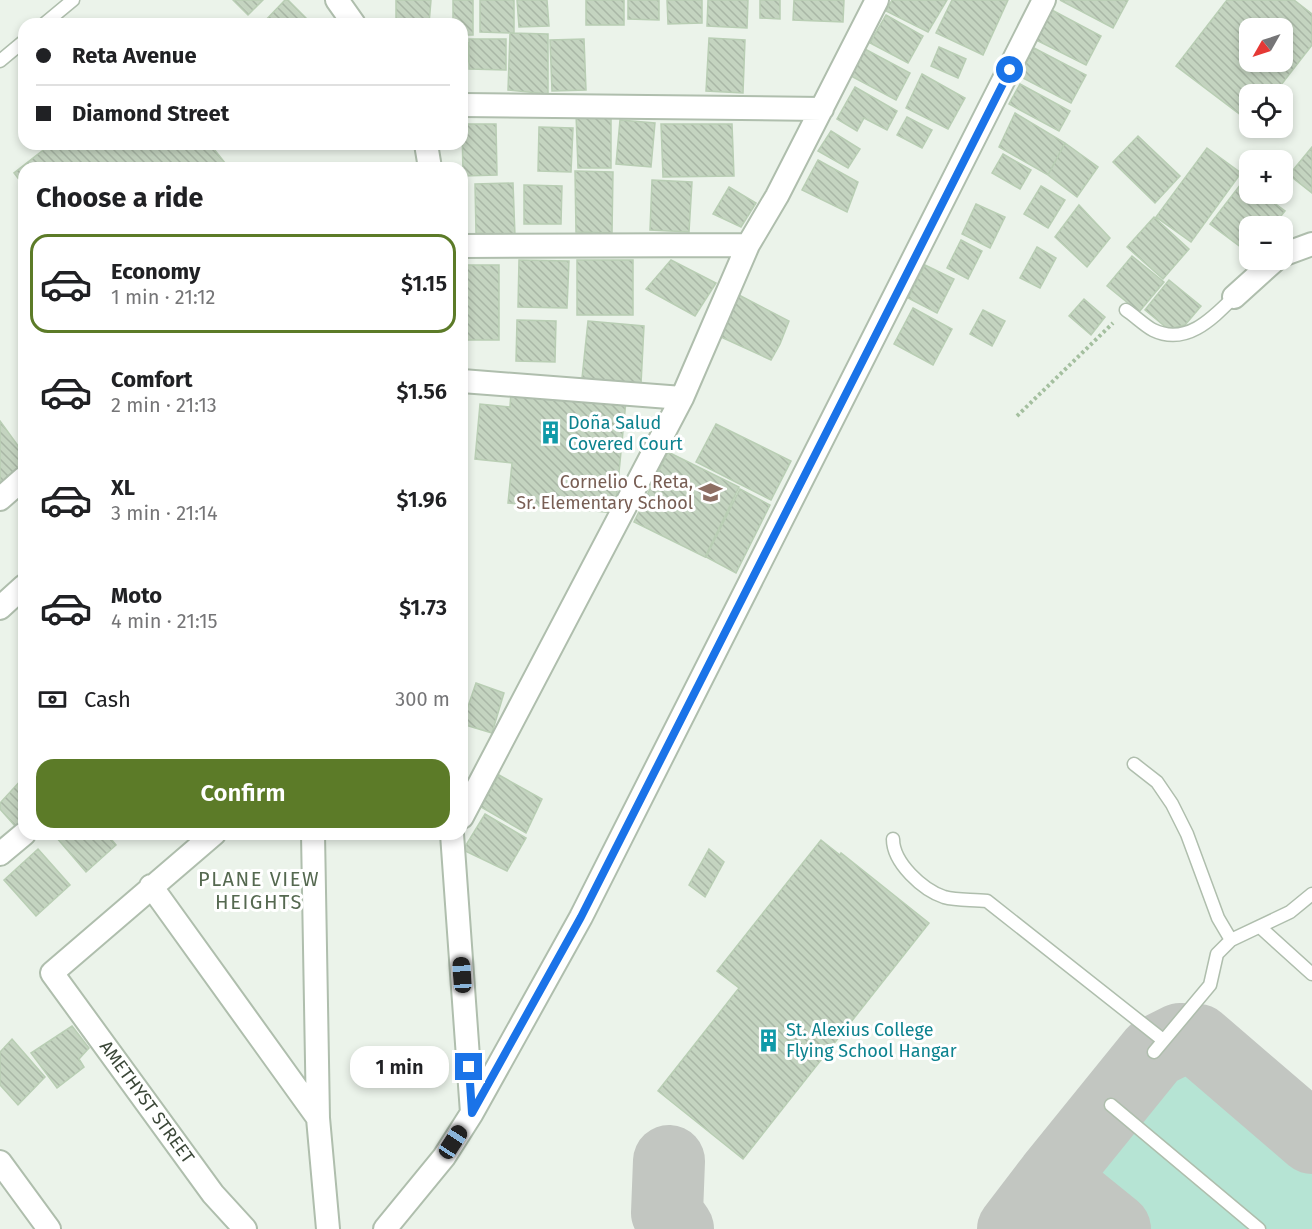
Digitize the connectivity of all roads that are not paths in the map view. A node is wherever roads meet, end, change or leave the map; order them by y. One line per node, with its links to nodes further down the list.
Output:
1 (73, 0): 5 (lane)
2 (337, 0): 6 (street)
3 (877, 0): 10 (street)
4 (1044, 0): 40 (street)
5 (51, 18)
6 (350, 18)
7 (18, 46): 8 (lane)
8 (0, 61)
9 (468, 105): 10 (street)
10 (822, 109): 12 (street)
11 (1312, 244): 14 (street)
12 (748, 245): 13 (street); 19 (street)
13 (468, 246)
14 (1293, 251)
15 (1264, 270): 16 (street)
16 (1234, 297): 17 (lane)
17 (1126, 310)
18 (468, 381): 19 (street)
19 (682, 398): 25 (street)
20 (18, 483): 21 (street)
21 (0, 499)
22 (18, 592): 23 (street)
23 (0, 608)
24 (1134, 764): 35 (lane)
25 (468, 805)
26 (18, 839): 31 (street)
27 (893, 839): 37 (lane)
28 (207, 840): 32 (street)
29 (313, 840): 41 (street)
30 (456, 840): 40 (street)
31 (0, 854)
32 (152, 886): 41 (street); 44 (street, AMETHYST STREET)
33 (1312, 894): 34 (lane)
34 (1260, 927): 35 (lane); 36 (lane)
35 (1231, 940): 37 (lane)
36 (1312, 974)
37 (1163, 1040): 38 (lane)
38 (1154, 1052)
39 (1111, 1105): 47 (lane)
40 (472, 1113): 46 (street)
41 (318, 1118): 45 (street)
42 (2, 1170): 43 (street)
43 (49, 1229)
44 (244, 1229)
45 (328, 1229)
46 (385, 1229)
47 (1259, 1229)

